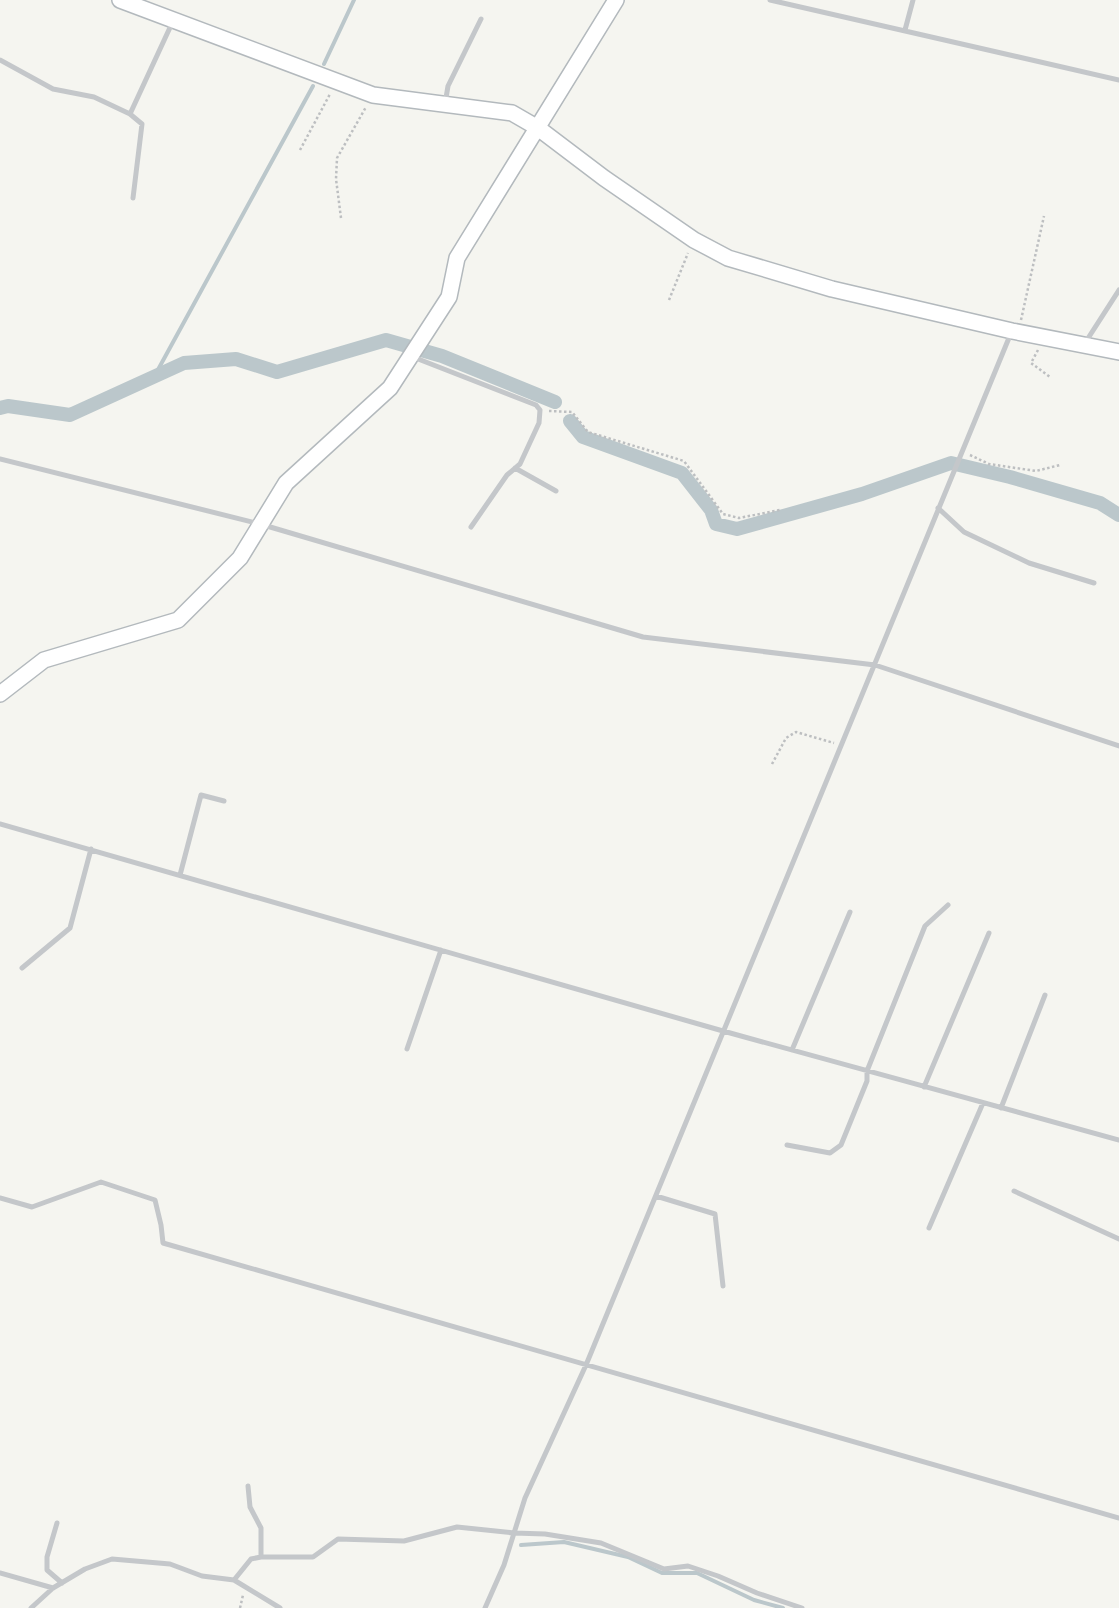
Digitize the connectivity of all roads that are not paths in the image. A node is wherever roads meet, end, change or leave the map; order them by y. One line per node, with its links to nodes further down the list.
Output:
1 (120, 0): 6 (street)
2 (616, 0): 12 (street)
3 (770, 0): 7 (lane)
4 (913, 0): 7 (lane)
5 (481, 19): 10 (lane)
6 (173, 20): 10 (street); 11 (lane)
7 (905, 30): 9 (lane)
8 (0, 60): 11 (lane)
9 (1119, 80)
10 (444, 105): 12 (street)
11 (130, 114): 13 (lane)
12 (538, 128): 15 (street); 18 (street)
13 (133, 198)
14 (1119, 290): 16 (lane)
15 (1016, 331): 16 (street); 22 (lane)
16 (1084, 345): 17 (street)
17 (1119, 352)
18 (410, 356): 20 (lane); 23 (street)
19 (0, 459): 23 (lane)
20 (515, 468): 21 (lane); 24 (lane)
21 (556, 491)
22 (938, 508): 25 (lane); 26 (lane)
23 (260, 524): 26 (lane); 27 (street)
24 (470, 527)
25 (1094, 583)
26 (875, 665): 28 (lane); 39 (lane)
27 (0, 694)
28 (1119, 746)
29 (224, 800): 32 (lane)
30 (0, 824): 31 (lane)
31 (91, 849): 32 (lane); 37 (lane)
32 (180, 875): 36 (lane)
33 (948, 905): 42 (lane)
34 (850, 912): 41 (lane)
35 (989, 933): 43 (lane)
36 (441, 950): 39 (lane); 40 (lane)
37 (22, 968)
38 (1045, 995): 45 (lane)
39 (723, 1031): 41 (lane); 49 (lane)
40 (407, 1049)
41 (792, 1050): 42 (lane)
42 (867, 1071): 43 (lane); 47 (lane)
43 (924, 1087): 44 (lane)
44 (983, 1103): 45 (lane); 51 (lane)
45 (1001, 1108): 46 (lane)
46 (1119, 1140)
47 (787, 1145)
48 (1014, 1190): 52 (lane)
49 (656, 1196): 53 (lane); 54 (lane)
50 (0, 1198): 54 (lane)
51 (929, 1228)
52 (1119, 1239)
53 (723, 1286)
54 (586, 1365): 56 (lane); 58 (lane)
55 (248, 1486): 59 (lane)
56 (1119, 1518)
57 (57, 1523): 62 (lane)
58 (514, 1533): 59 (lane); 66 (lane); 67 (lane)
59 (261, 1557): 61 (lane)
60 (0, 1573): 63 (lane)
61 (234, 1580): 62 (lane); 65 (lane)
62 (62, 1583): 63 (lane)
63 (53, 1588): 64 (lane)
64 (31, 1608)
65 (280, 1608)
66 (485, 1608)
67 (802, 1608)

